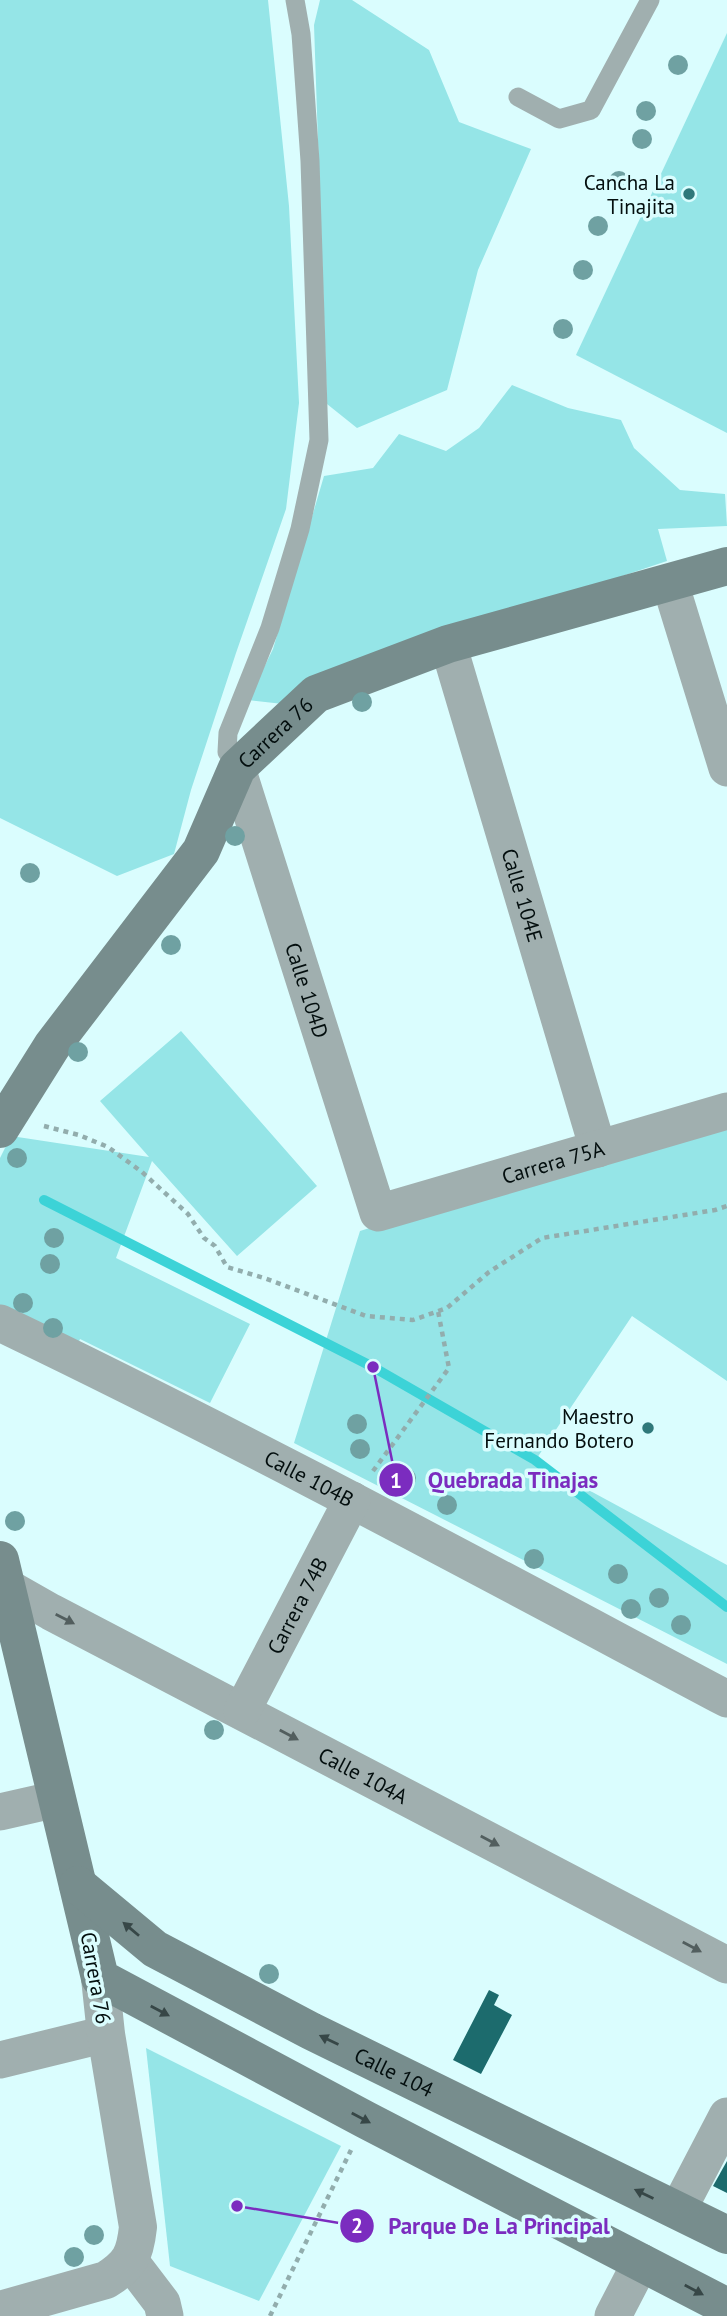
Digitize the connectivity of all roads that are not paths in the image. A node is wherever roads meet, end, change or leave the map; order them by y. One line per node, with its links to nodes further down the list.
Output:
1 (295, 0): 7 (lane)
2 (650, 0): 3 (lane)
3 (518, 97)
4 (727, 566): 5 (main road, Carrera 76)
5 (670, 583): 6 (main road, Carrera 76); 8 (street)
6 (448, 645): 7 (main road, Carrera 76); 11 (street, Calle 104E)
7 (237, 768): 10 (main road, Carrera 76); 12 (street, Calle 104D)
8 (727, 768)
9 (727, 1111): 11 (street, Carrera 75A)
10 (0, 1129)
11 (598, 1149): 12 (street, Carrera 75A)
12 (378, 1213)
13 (0, 1323): 14 (street, Calle 104B)
14 (352, 1500): 16 (street, Calle 104B); 17 (street, Carrera 74B)
15 (2, 1576): 17 (street, Calle 104A, one-way to 17); 18 (main road, Carrera 76)
16 (727, 1699)
17 (242, 1711): 21 (street, Calle 104A, one-way to 21)
18 (57, 1799): 19 (street); 20 (main road, Carrera 76)
19 (0, 1812)
20 (78, 1885): 22 (main road, Carrera 76); 26 (main road, Calle 104, one-way to 20)
21 (727, 1965)
22 (100, 1979): 23 (street, Carrera 76); 29 (main road, one-way to 29)
23 (106, 2034): 24 (street); 28 (street, Carrera 76)
24 (0, 2060)
25 (727, 2116): 26 (street)
26 (678, 2210): 27 (main road, Calle 104)
27 (727, 2235)
28 (130, 2261): 31 (street); 32 (street)
29 (641, 2262): 30 (main road, one-way to 30); 33 (street)
30 (727, 2307)
31 (0, 2310)
32 (171, 2312)
33 (613, 2316)

